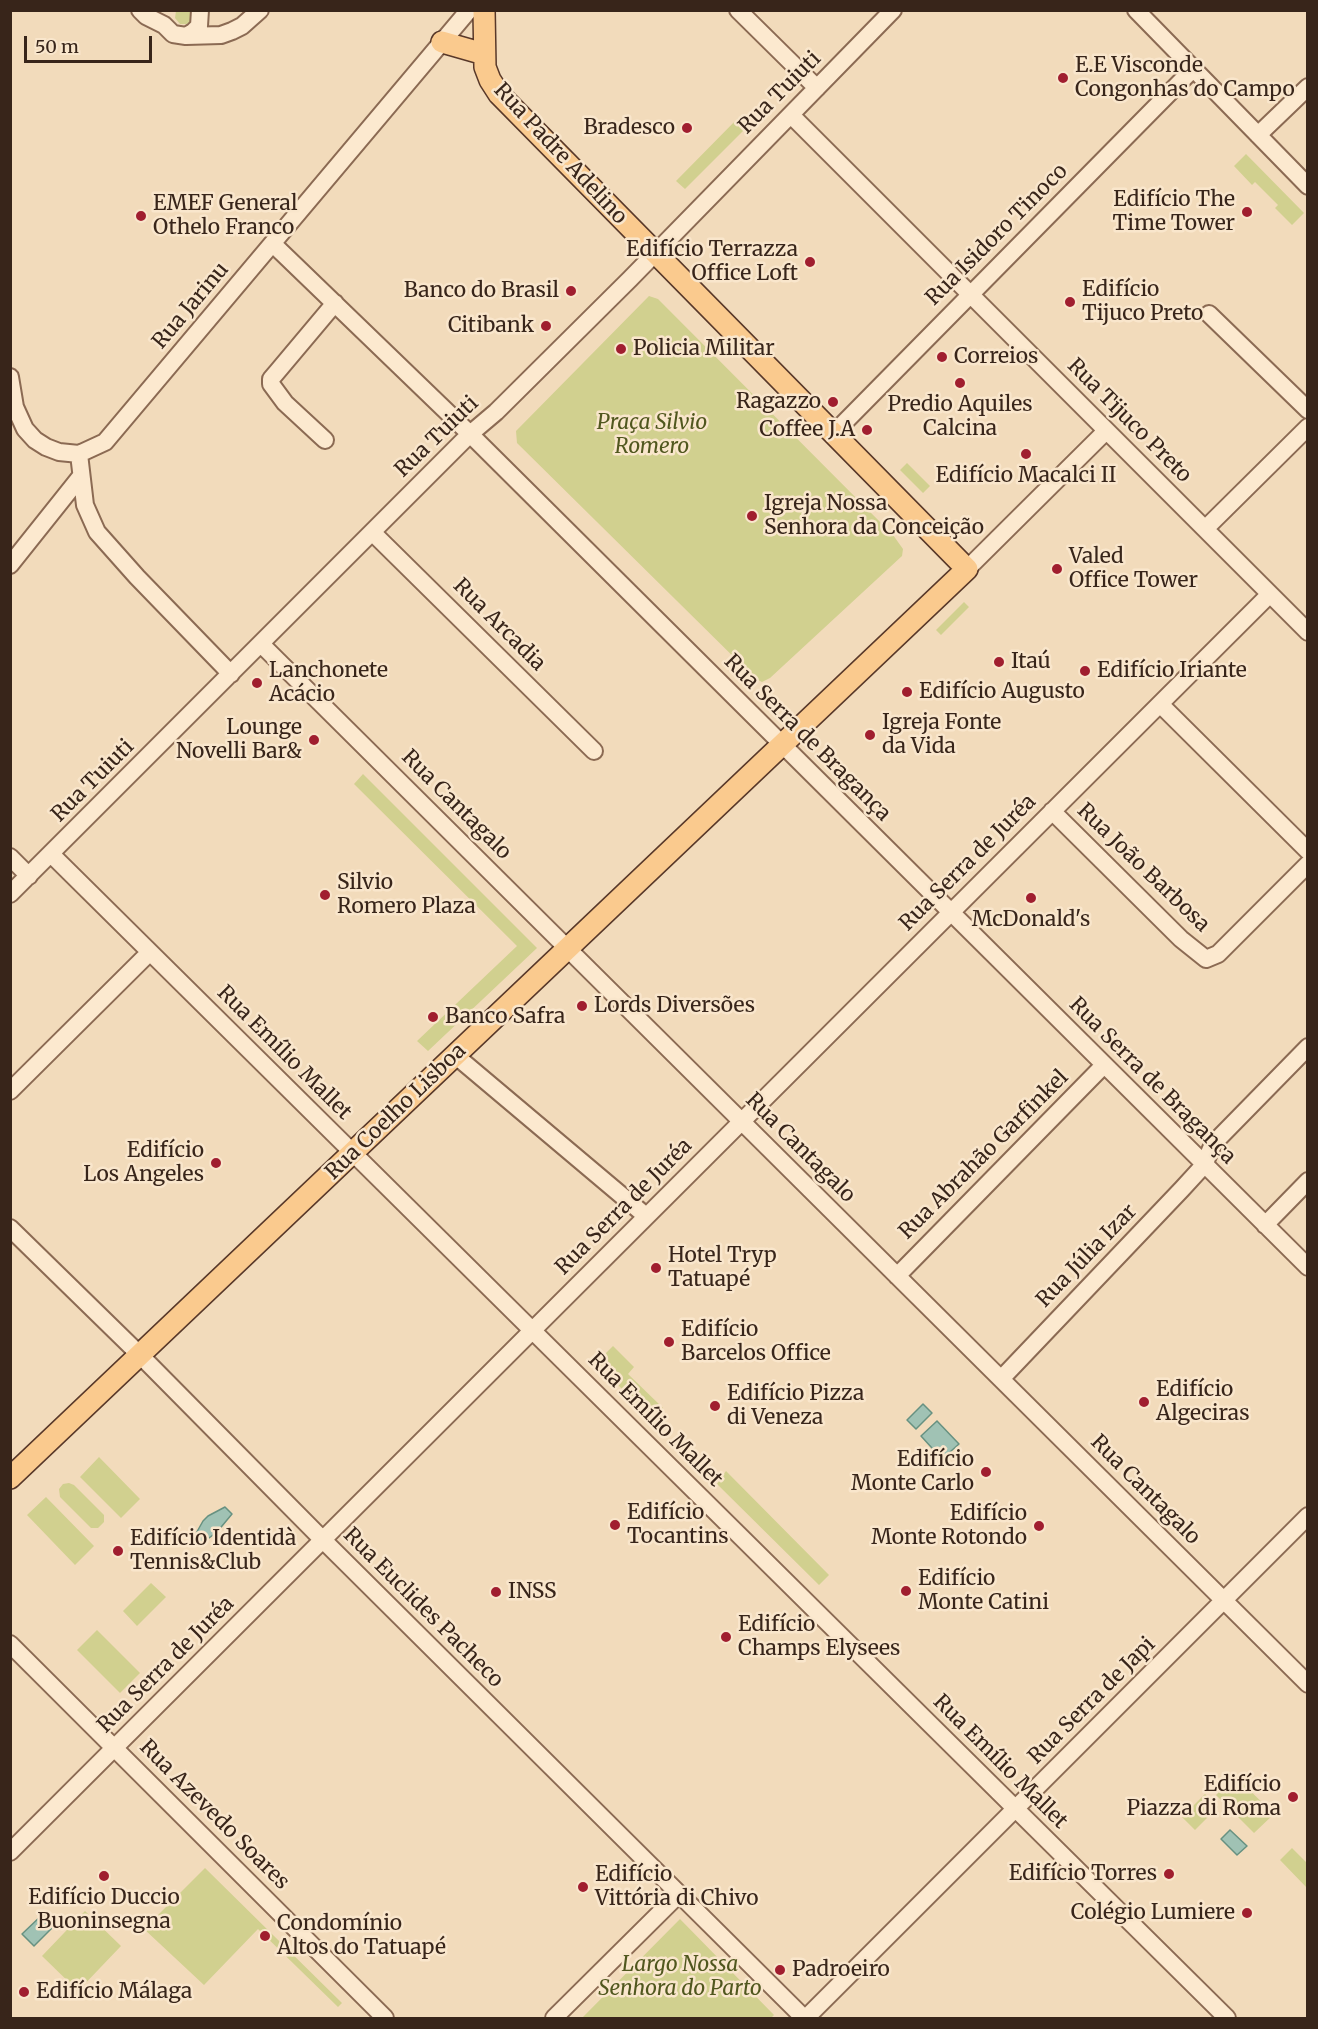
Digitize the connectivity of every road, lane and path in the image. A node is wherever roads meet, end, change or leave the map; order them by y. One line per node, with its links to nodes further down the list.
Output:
1 (140, 10): 9 (street)
2 (200, 10): 10 (street)
3 (260, 10): 10 (street)
4 (469, 10): 11 (street, Rua Jarinu)
5 (484, 10): 12 (main road, Rua Padre Adelino)
6 (738, 10): 15 (street)
7 (893, 10): 15 (street, Rua Tuiuti)
8 (1136, 10): 13 (street)
9 (164, 18): 10 (street)
10 (186, 36)
11 (442, 42): 12 (main road); 19 (street, Rua Jarinu)
12 (484, 54): 20 (main road, Rua Padre Adelino)
13 (1193, 69): 17 (street); 21 (street, Rua Isidoro Tinoco)
14 (1308, 87): 17 (street)
15 (817, 88): 16 (street, Rua Tuiuti)
16 (790, 115): 20 (street, Rua Tuiuti); 21 (street, Rua Tijuco Preto)
17 (1258, 135): 18 (street)
18 (1308, 186)
19 (273, 244): 22 (street, Rua Serra de Bragança); 32 (street, Rua Jarinu)
20 (655, 253): 29 (street, Rua Tuiuti); 30 (main road)
21 (970, 295): 28 (street, Rua Tijuco Preto); 30 (street, Rua Isidoro Tinoco)
22 (335, 303): 29 (street, Rua Serra de Bragança); 31 (street)
23 (1209, 314): 26 (street)
24 (10, 377): 25 (street)
25 (13, 410): 32 (street)
26 (1308, 410)
27 (1308, 427): 34 (street)
28 (1106, 431): 34 (street, Rua Tijuco Preto); 37 (street)
29 (470, 434): 35 (street, Rua Tuiuti); 43 (street, Rua Serra de Bragança)
30 (833, 434): 37 (main road)
31 (325, 440)
32 (79, 454): 33 (street)
33 (81, 476): 36 (street); 41 (street)
34 (1204, 529): 38 (street, Rua Tijuco Preto)
35 (372, 532): 40 (street, Rua Tuiuti); 44 (street, Rua Arcadia)
36 (10, 565)
37 (967, 569): 43 (main road)
38 (1270, 594): 39 (street, Rua Tijuco Preto); 42 (street, Rua Serra de Juréa)
39 (1308, 632)
40 (261, 644): 41 (street, Rua Tuiuti); 53 (street, Rua Cantagalo)
41 (231, 674): 47 (street, Rua Tuiuti)
42 (1160, 704): 45 (street, Rua Serra de Juréa); 46 (street)
43 (782, 745): 52 (street, Rua Serra de Bragança); 53 (main road, Rua Coelho Lisboa)
44 (594, 751)
45 (1052, 811): 49 (street, Rua João Barbosa); 52 (street, Rua Serra de Juréa)
46 (1308, 851)
47 (51, 854): 50 (street, Rua Tuiuti); 54 (street, Rua Emílio Mallet)
48 (10, 857): 50 (street)
49 (1308, 864)
50 (29, 876): 51 (street, Rua Tuiuti)
51 (10, 894)
52 (950, 913): 57 (street, Rua Serra de Bragança); 59 (street, Rua Serra de Juréa)
53 (568, 948): 56 (main road, Rua Coelho Lisboa); 59 (street, Rua Cantagalo)
54 (150, 952): 58 (street); 60 (street, Rua Emílio Mallet)
55 (1308, 1047): 61 (street, Rua Júlia Izar)
56 (456, 1056): 60 (main road, Rua Coelho Lisboa); 63 (street)
57 (1104, 1065): 61 (street, Rua Serra de Bragança); 67 (street, Rua Abrahão Garfinkel)
58 (10, 1091)
59 (741, 1121): 63 (street, Rua Serra de Juréa); 67 (street, Rua Cantagalo)
60 (354, 1152): 68 (street, Rua Emílio Mallet); 69 (main road, Rua Coelho Lisboa)
61 (1204, 1165): 64 (street, Rua Serra de Bragança); 70 (street, Rua Júlia Izar)
62 (1308, 1181): 64 (street)
63 (646, 1216): 68 (street, Rua Serra de Juréa)
64 (1265, 1225): 66 (street, Rua Serra de Bragança)
65 (10, 1228): 69 (street, Rua Euclides Pacheco)
66 (1308, 1267)
67 (897, 1276): 70 (street, Rua Cantagalo)
68 (533, 1330): 73 (street, Rua Serra de Juréa); 78 (street, Rua Emílio Mallet)
69 (141, 1356): 71 (main road, Rua Coelho Lisboa); 73 (street, Rua Euclides Pacheco)
70 (1001, 1379): 74 (street, Rua Cantagalo)
71 (10, 1478)
72 (1308, 1516): 74 (street, Rua Serra de Japi)
73 (323, 1540): 77 (street, Rua Serra de Juréa); 80 (street, Rua Euclides Pacheco)
74 (1224, 1600): 76 (street, Rua Cantagalo); 78 (street, Rua Serra de Japi)
75 (14, 1654): 77 (street, Rua Azevedo Soares)
76 (1308, 1684)
77 (114, 1748): 79 (street, Rua Serra de Juréa); 81 (street, Rua Azevedo Soares)
78 (1015, 1809): 83 (street, Rua Serra de Japi); 84 (street, Rua Emílio Mallet)
79 (10, 1852)
80 (679, 1894): 82 (street); 83 (street, Rua Euclides Pacheco)
81 (385, 2019)
82 (554, 2019)
83 (805, 2019)
84 (1227, 2019)

